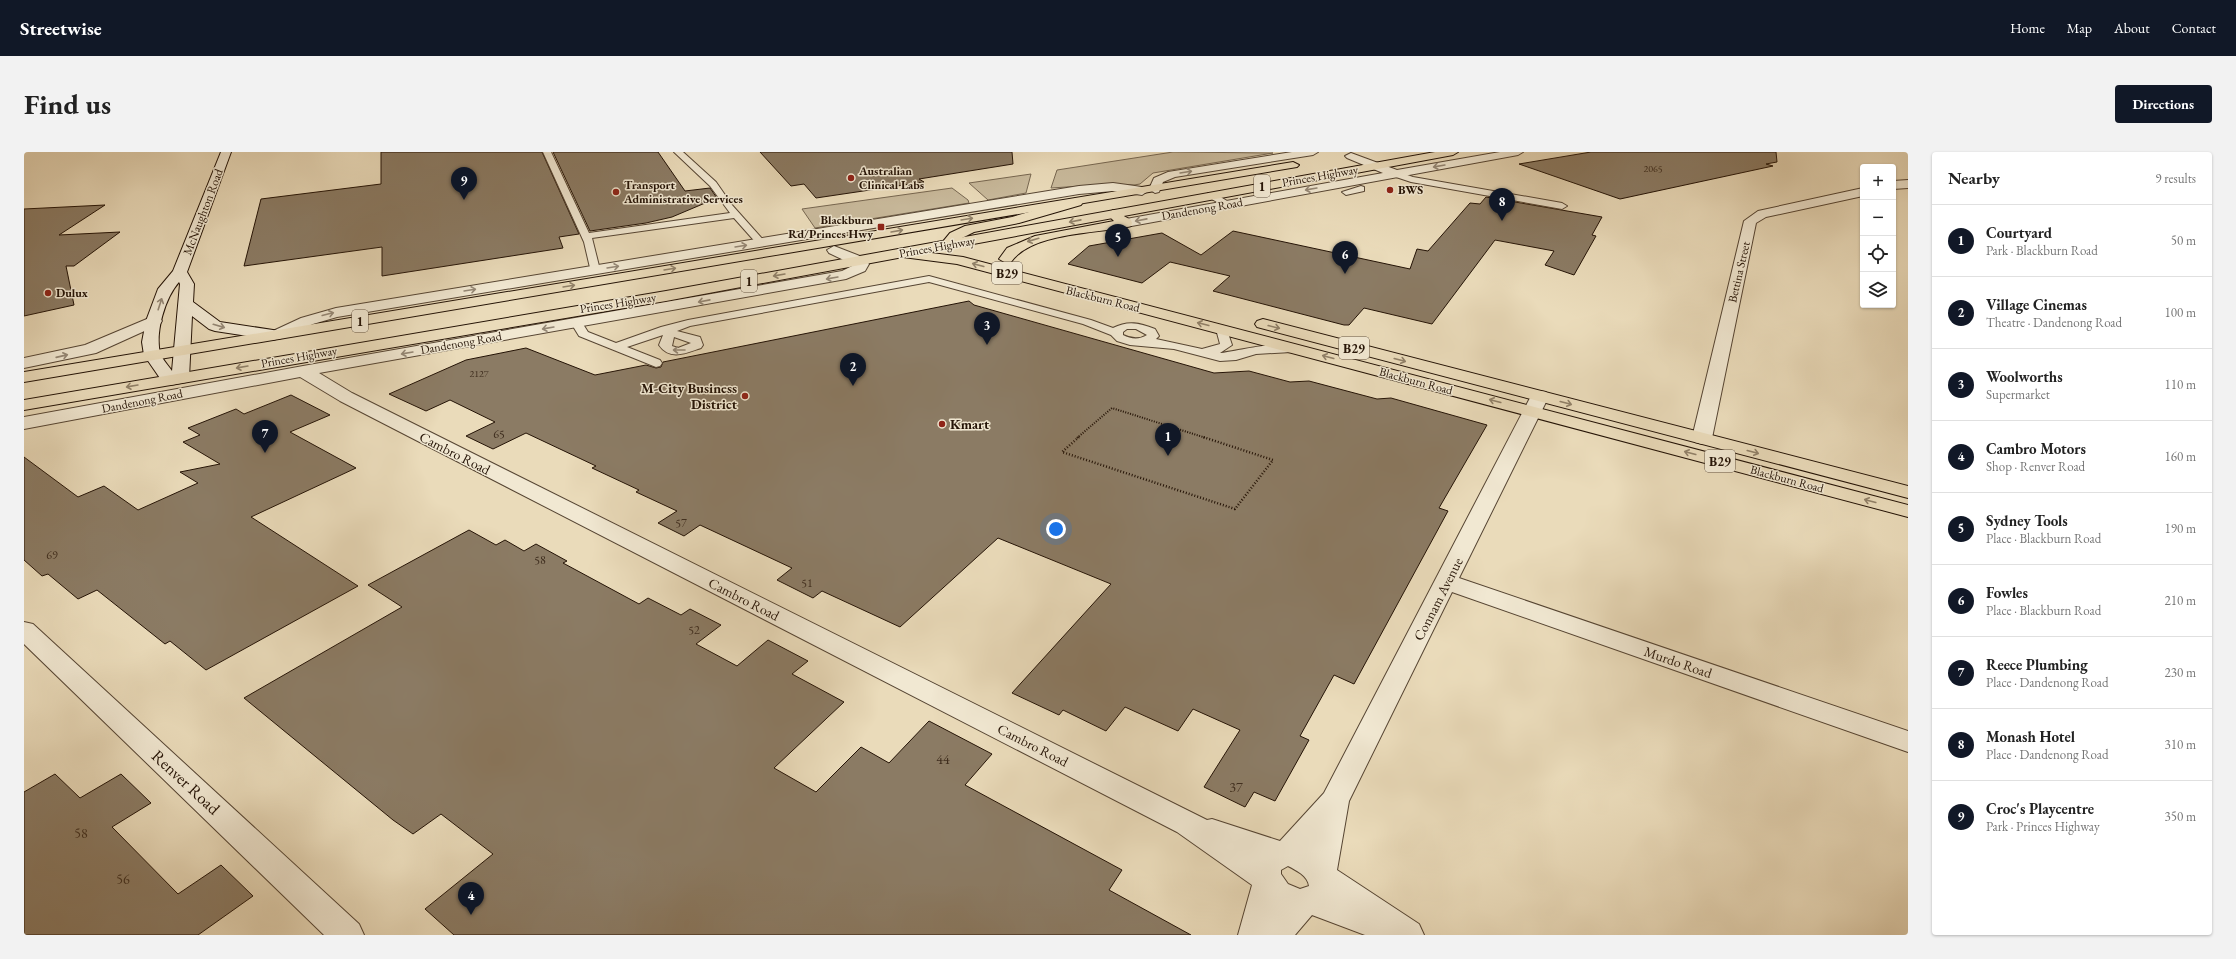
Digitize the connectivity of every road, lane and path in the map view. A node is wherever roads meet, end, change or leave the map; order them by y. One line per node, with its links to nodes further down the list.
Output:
1 (226, 152): 39 (street, McNaughton Road)
2 (547, 152): 29 (lane)
3 (678, 152): 27 (lane)
4 (1313, 152): 8 (street, Princes Highway)
5 (1372, 152): 9 (main road, Princes Highway)
6 (1453, 152): 12 (main road, Princes Highway / 1)
7 (1518, 152): 15 (street, Dandenong Road, one-way to 15)
8 (1283, 154): 13 (street, Princes Highway)
9 (1351, 156): 10 (main road, Princes Highway); 12 (street)
10 (1336, 158)
11 (1321, 161): 14 (main road, Princes Highway / 1)
12 (1375, 165): 15 (street); 22 (main road, Princes Highway / 1)
13 (1219, 166): 14 (street, Princes Highway); 19 (street, Princes Highway, one-way to 13)
14 (1269, 169): 19 (main road, Princes Highway / 1)
15 (1396, 178): 24 (street, Dandenong Road, one-way to 24); 25 (lane)
16 (1908, 184): 17 (street)
17 (1896, 185)
18 (1361, 189): 20 (lane)
19 (1148, 190): 23 (main road, Princes Highway / 1); 30 (street, Princes Highway)
20 (1346, 192)
21 (1860, 193): 69 (street, Bettina Street)
22 (1211, 195): 24 (lane); 26 (main road, Princes Highway / 1)
23 (1076, 202): 31 (main road); 32 (main road, Princes Highway / 1, one-way to 23)
24 (1227, 204): 28 (street, Dandenong Road, one-way to 28)
25 (1562, 206)
26 (1113, 214): 28 (main road); 31 (main road, Princes Highway / 1, one-way to 31)
27 (737, 215): 29 (lane); 30 (lane)
28 (1126, 223): 35 (main road, one-way to 35)
29 (586, 236): 38 (lane)
30 (761, 243): 38 (street, Princes Highway, one-way to 30)
31 (948, 244): 33 (main road); 34 (main road, Princes Highway / 1); 35 (main road, Blackburn Road / B29); 36 (main road)
32 (789, 249): 33 (main road); 42 (main road, Princes Highway / 1, one-way to 32)
33 (834, 250): 37 (street)
34 (900, 253): 36 (main road, Blackburn Road / B29); 37 (main road, Princes Highway / 1)
35 (993, 255): 66 (main road, Blackburn Road / B29, one-way to 66)
36 (958, 260): 48 (main road, Blackburn Road / B29, one-way to 36)
37 (860, 261): 40 (street, Dandenong Road, one-way to 40); 41 (main road, Princes Highway / 1, one-way to 41)
38 (595, 270): 42 (street, Princes Highway, one-way to 38)
39 (180, 272): 44 (street, McNaughton Road); 46 (street, McNaughton Road, one-way to 39)
40 (769, 289): 43 (street, Dandenong Road, one-way to 43); 45 (lane)
41 (666, 296): 43 (street); 59 (main road, Princes Highway / 1)
42 (445, 300): 49 (main road, Princes Highway / 1, one-way to 42)
43 (686, 304): 47 (street, Dandenong Road)
44 (187, 305): 49 (street, one-way to 49); 57 (street, McNaughton Road)
45 (783, 305): 51 (lane); 55 (lane)
46 (154, 321): 60 (street, McNaughton Road); 61 (street, one-way to 46)
47 (577, 323): 55 (lane); 63 (street, Dandenong Road, one-way to 63)
48 (1222, 329): 56 (main road, Blackburn Road / B29); 58 (lane)
49 (276, 334): 52 (main road, Princes Highway / 1)
50 (1153, 334): 51 (lane); 53 (lane); 54 (lane)
51 (1120, 338): 53 (lane)
52 (232, 342): 57 (main road, Princes Highway / 1); 59 (main road)
53 (1139, 342): 54 (lane)
54 (1174, 346): 58 (lane)
55 (616, 347): 62 (lane)
56 (1292, 348): 58 (lane); 66 (main road, Blackburn Road / B29, one-way to 56)
57 (180, 351): 60 (main road, Princes Highway / 1); 65 (street, McNaughton Road)
58 (1199, 352)
59 (322, 353): 65 (main road, Princes Highway / 1, one-way to 65)
60 (152, 355): 64 (main road, Princes Highway / 1); 65 (street)
61 (24, 363)
62 (656, 363)
63 (303, 371): 68 (street, Dandenong Road); 77 (street, Cambro Road)
64 (24, 377)
65 (175, 379): 67 (main road, Princes Highway / 1, one-way to 67)
66 (1536, 404): 69 (main road, Blackburn Road / B29, one-way to 69); 72 (main road, Blackburn Road / B29, one-way to 66); 73 (street, Connam Avenue)
67 (24, 405)
68 (24, 423)
69 (1702, 438): 71 (main road, Blackburn Road / B29, one-way to 71)
70 (1273, 460): 70 (path)
71 (1908, 492)
72 (1908, 511)
73 (1447, 582): 75 (street, Murdo Road); 76 (street, Connam Avenue)
74 (24, 630): 79 (street, Renver Road)
75 (1908, 742)
76 (1334, 801): 77 (street, Connam Avenue); 78 (street, Connam Avenue)
77 (1275, 867): 78 (street); 78 (street); 80 (street, Connam Avenue)
78 (1315, 889): 81 (street, Connam Avenue); 82 (street)
79 (347, 935)
80 (1255, 935)
81 (1275, 935)
82 (1406, 935)

